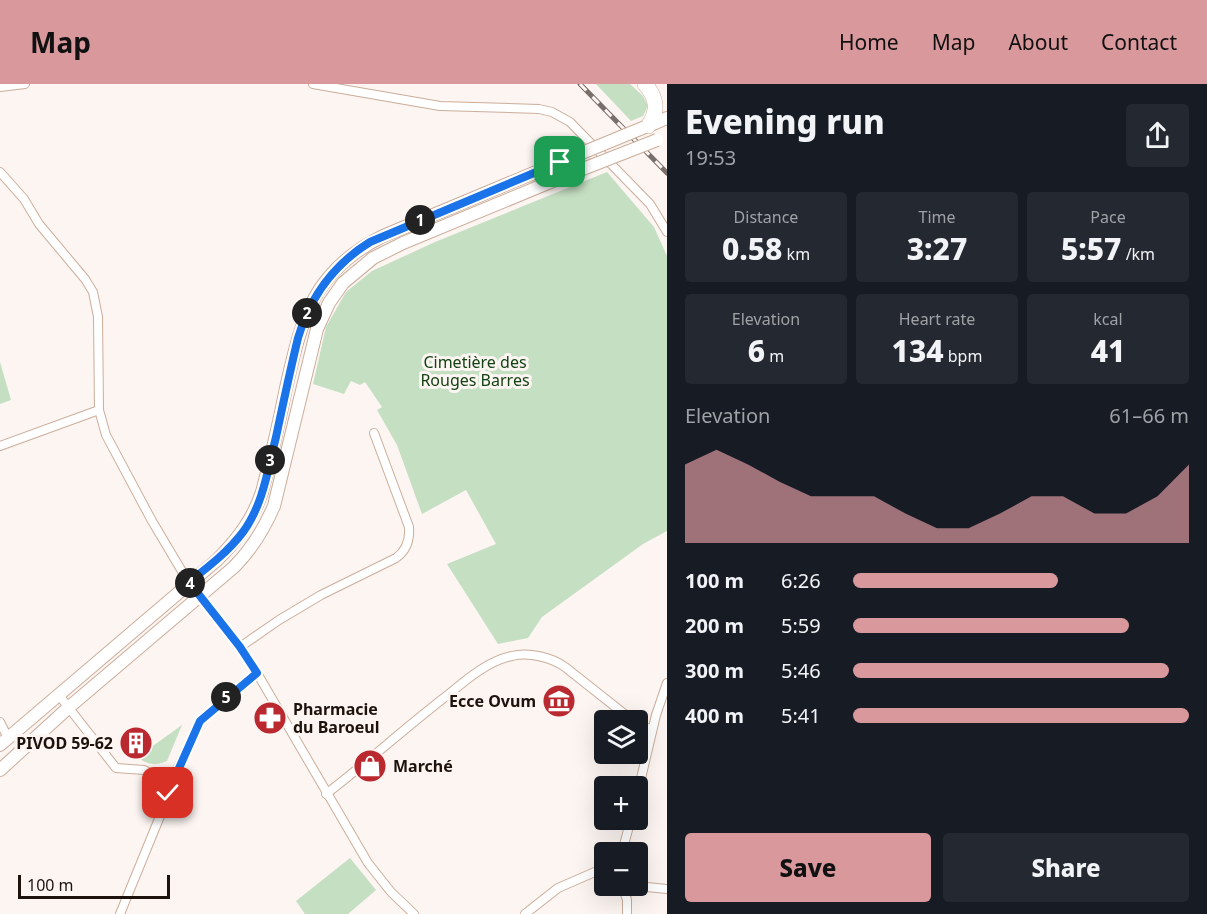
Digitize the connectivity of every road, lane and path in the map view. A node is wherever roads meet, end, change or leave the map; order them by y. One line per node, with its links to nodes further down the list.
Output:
1 (26, 84): 4 (street)
2 (313, 84): 10 (street)
3 (646, 84): 5 (highway); 7 (highway)
4 (0, 87)
5 (667, 101)
6 (667, 118): 7 (main road)
7 (647, 127): 14 (main road, bridge)
8 (662, 138): 15 (main road, bridge)
9 (0, 172): 11 (street)
10 (667, 232)
11 (99, 410): 13 (street); 14 (street)
12 (374, 433): 16 (street)
13 (0, 446)
14 (189, 582): 15 (street); 19 (main road)
15 (200, 596): 16 (street); 20 (main road)
16 (240, 647): 17 (street)
17 (257, 673): 28 (street); 29 (street)
18 (667, 682): 24 (street)
19 (58, 694): 20 (street); 25 (main road)
20 (68, 708): 26 (main road); 28 (street)
21 (619, 710): 29 (street)
22 (0, 722): 25 (street)
23 (648, 728): 24 (street)
24 (652, 730): 27 (street)
25 (4, 741)
26 (0, 770)
27 (641, 776)
28 (171, 783): 34 (street)
29 (327, 794): 35 (street)
30 (594, 872): 36 (street)
31 (648, 887): 32 (street)
32 (667, 889)
33 (624, 896): 37 (street)
34 (120, 914)
35 (414, 914)
36 (525, 914)
37 (627, 914)

